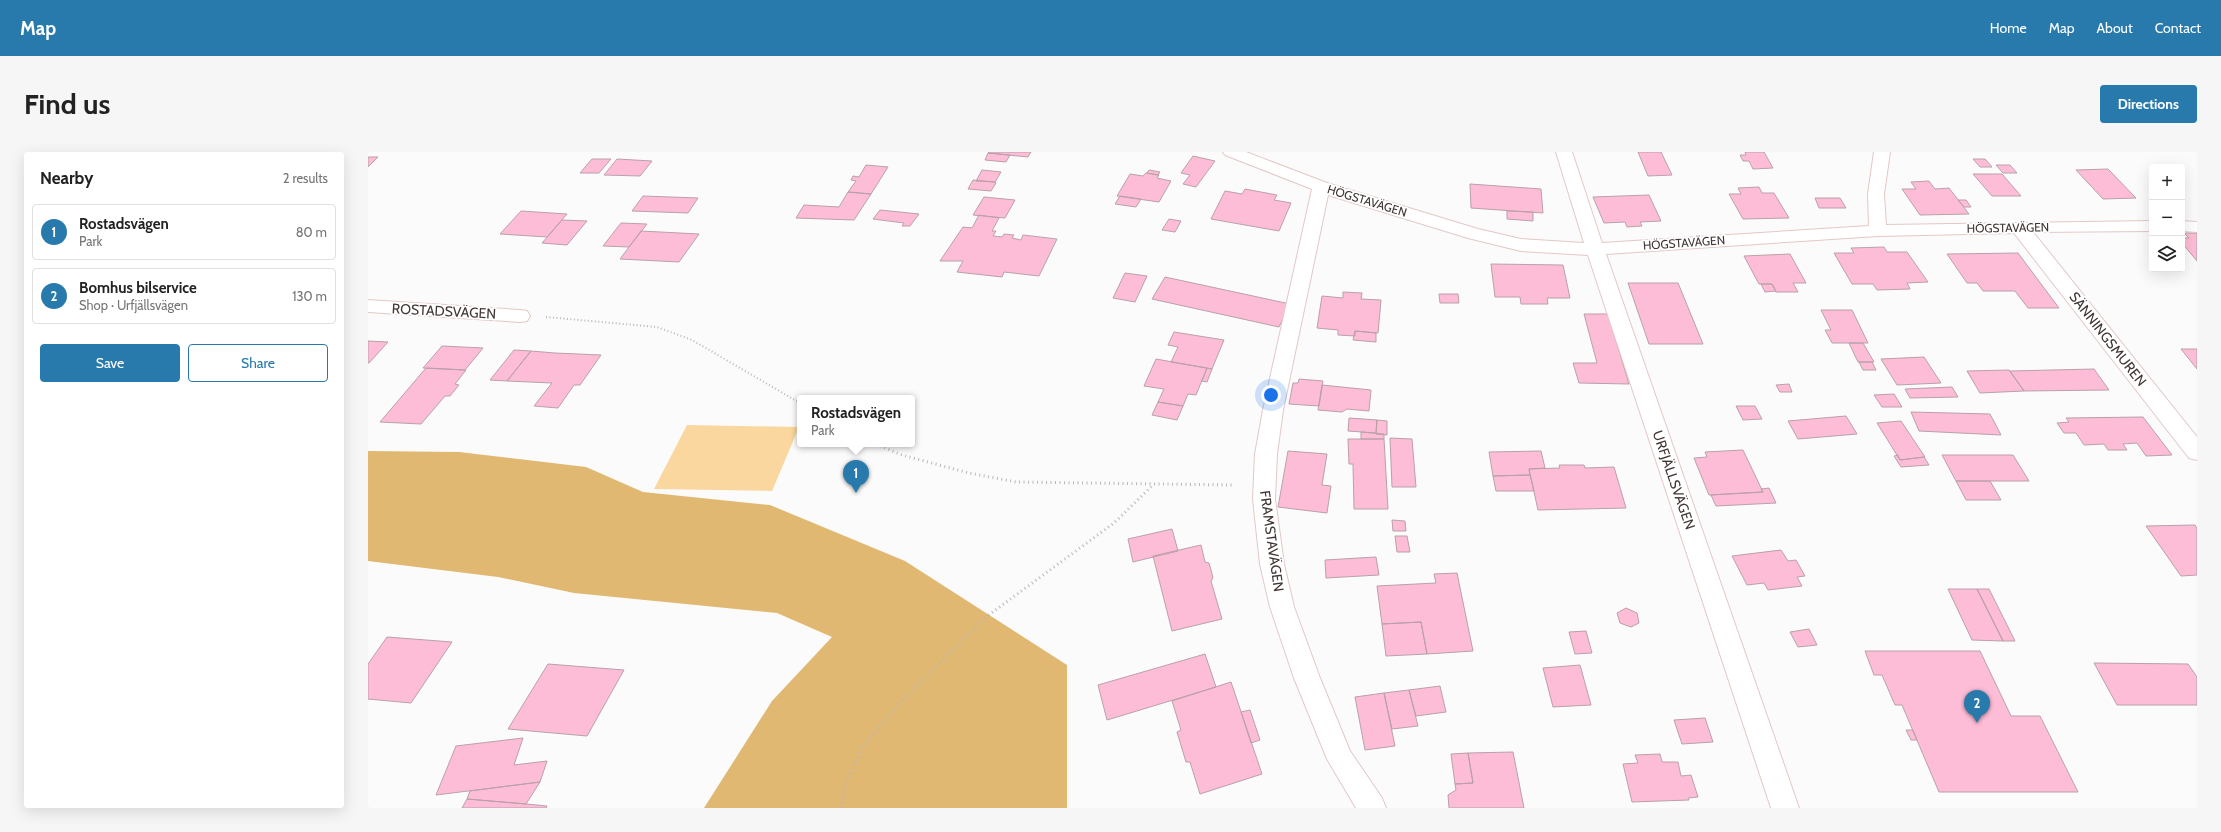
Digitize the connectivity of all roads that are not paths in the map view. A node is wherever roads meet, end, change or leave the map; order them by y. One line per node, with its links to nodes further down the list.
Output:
1 (1231, 152): 4 (street, HÖGSTAVÄGEN)
2 (1564, 152): 10 (street, URFJÄLLSVÄGEN)
3 (1882, 152): 9 (street)
4 (1320, 186): 10 (street, HÖGSTAVÄGEN); 14 (street, FRAMSTAVÄGEN)
5 (2149, 226): 7 (street, HÖGSTAVÄGEN)
6 (2185, 226): 8 (street)
7 (2019, 227): 9 (street, HÖGSTAVÄGEN); 13 (street, SÄNNINGSMUREN)
8 (2197, 227)
9 (1878, 231): 10 (street, HÖGSTAVÄGEN)
10 (1595, 249): 15 (street, URFJÄLLSVÄGEN)
11 (368, 306): 12 (street, ROSTADSVÄGEN)
12 (520, 316)
13 (2197, 452)
14 (1372, 808)
15 (1785, 808)

